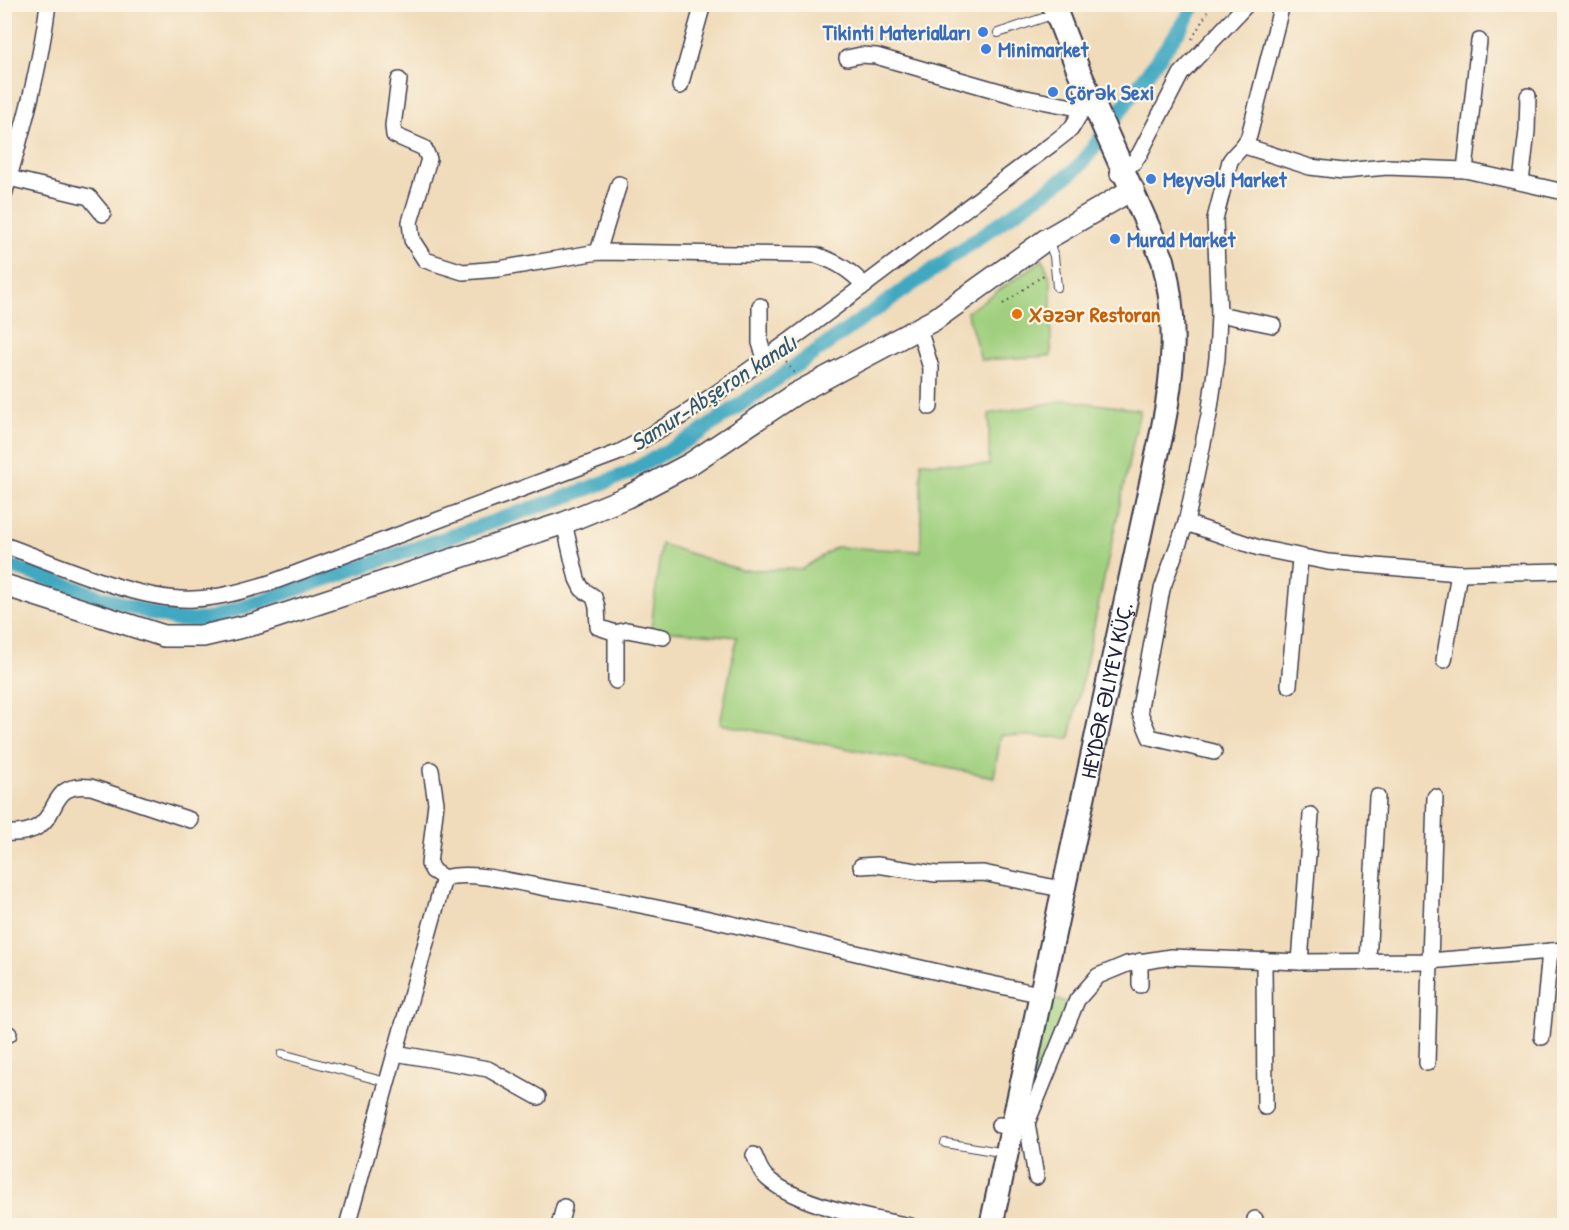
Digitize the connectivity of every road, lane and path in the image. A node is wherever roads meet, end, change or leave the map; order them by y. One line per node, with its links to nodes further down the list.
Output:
1 (48, 4): 16 (street)
2 (703, 4): 10 (street)
3 (1247, 4): 15 (street)
4 (1282, 4): 13 (street)
5 (1049, 10): 6 (lane); 12 (main road)
6 (998, 33)
7 (1479, 41): 14 (street)
8 (846, 58): 12 (street)
9 (399, 80): 23 (street)
10 (680, 86)
11 (1528, 96): 17 (street)
12 (1090, 110): 15 (main road); 25 (street)
13 (1245, 146): 14 (street); 29 (street)
14 (1465, 170): 17 (street)
15 (1121, 177): 22 (street); 57 (main road, HEYDƏR ƏLIYEV KÜÇ.); 65 (main road, HEYDƏR ƏLIYEV KÜÇ.)
16 (9, 178): 20 (street); 21 (street)
17 (1521, 182): 19 (street)
18 (619, 184): 23 (street)
19 (1564, 192)
20 (4, 195)
21 (103, 214)
22 (1047, 239): 24 (lane); 31 (street)
23 (598, 252): 25 (street)
24 (1055, 267): 26 (lane); 27 (path)
25 (865, 286): 32 (street)
26 (1057, 287)
27 (1003, 304)
28 (760, 306): 32 (street)
29 (1219, 314): 30 (street); 37 (street)
30 (1273, 325)
31 (919, 329): 35 (street); 36 (street)
32 (765, 358): 38 (street)
33 (784, 358): 34 (path)
34 (798, 378)
35 (930, 407)
36 (564, 523): 42 (street); 43 (street)
37 (1186, 523): 39 (street); 48 (street)
38 (4, 545)
39 (1300, 559): 41 (street); 47 (street)
40 (1564, 571): 41 (street)
41 (1459, 573): 45 (street)
42 (4, 585)
43 (616, 633): 44 (street); 46 (street)
44 (663, 637)
45 (1444, 660)
46 (616, 681)
47 (1289, 685)
48 (1214, 752)
49 (431, 770): 56 (street)
50 (1377, 797): 61 (street)
51 (1435, 797): 62 (street)
52 (1311, 815): 63 (street)
53 (190, 820): 54 (street)
54 (4, 833)
55 (861, 866): 57 (street)
56 (444, 878): 65 (street); 67 (street)
57 (1051, 887): 65 (main road, HEYDƏR ƏLIYEV KÜÇ.)
58 (1557, 951): 62 (street); 66 (street)
59 (1264, 960): 60 (street); 63 (street); 72 (street)
60 (1140, 961): 64 (street); 73 (street)
61 (1368, 961): 62 (street); 63 (street)
62 (1429, 961): 69 (street)
63 (1300, 962)
64 (1140, 985)
65 (1034, 993): 73 (main road, HEYDƏR ƏLIYEV KÜÇ.)
66 (1542, 1037)
67 (394, 1053): 70 (street); 71 (street)
68 (282, 1054): 70 (lane)
69 (1427, 1063)
70 (386, 1082): 79 (street)
71 (538, 1097)
72 (1265, 1107)
73 (1012, 1125): 75 (main road, HEYDƏR ƏLIYEV KÜÇ.); 77 (street); 83 (main road, HEYDƏR ƏLIYEV KÜÇ.)
74 (945, 1143): 75 (lane)
75 (994, 1151): 82 (main road, HEYDƏR ƏLIYEV KÜÇ.)
76 (754, 1155): 81 (street)
77 (1036, 1177)
78 (564, 1206): 80 (street)
79 (347, 1226)
80 (559, 1226)
81 (911, 1226)
82 (979, 1226)
83 (991, 1226)

